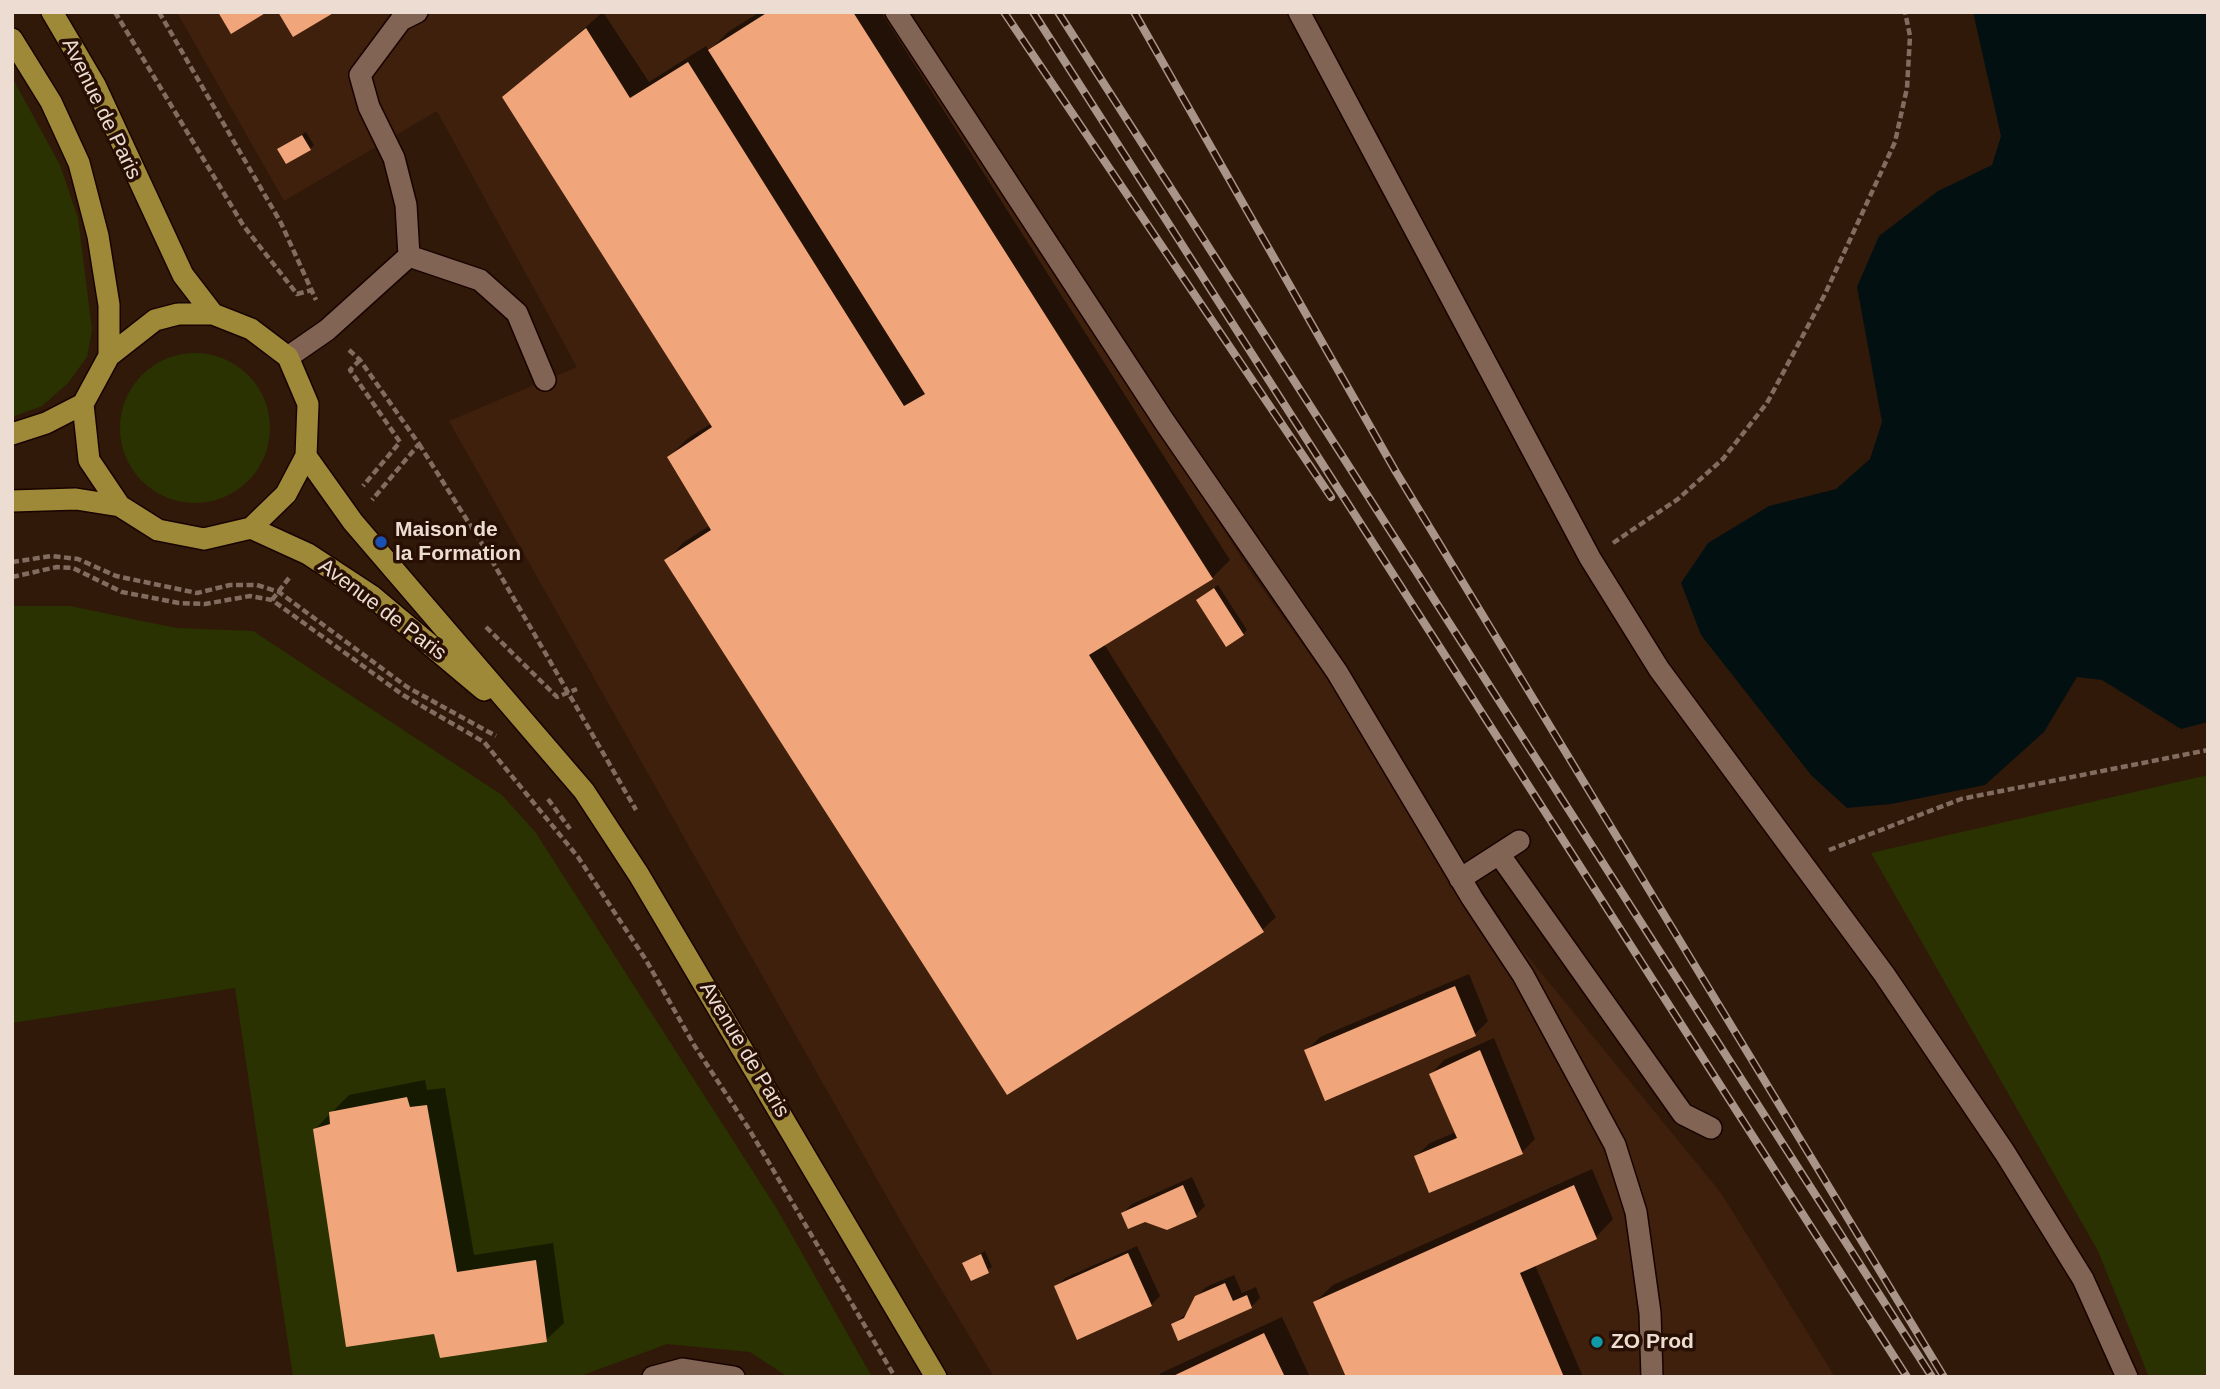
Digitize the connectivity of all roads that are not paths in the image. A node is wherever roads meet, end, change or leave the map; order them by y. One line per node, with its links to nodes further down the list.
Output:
1 (52, 12): 7 (main road, Avenue de Paris)
2 (416, 12): 6 (street)
3 (897, 12): 20 (street)
4 (1299, 12): 26 (street)
5 (12, 39): 8 (main road, Avenue de Paris)
6 (409, 256): 9 (street); 10 (street)
7 (213, 314): 8 (main road); 9 (main road)
8 (109, 356): 11 (main road)
9 (288, 357): 13 (main road)
10 (545, 380)
11 (83, 404): 12 (main road); 15 (main road)
12 (12, 434)
13 (306, 456): 16 (main road); 17 (main road, Avenue de Paris)
14 (12, 501): 15 (main road)
15 (120, 506): 16 (main road)
16 (251, 528): 17 (main road, Avenue de Paris)
17 (536, 734): 24 (main road, Avenue de Paris)
18 (1519, 841): 19 (street)
19 (1499, 854): 20 (street); 21 (street)
20 (1460, 879): 25 (street)
21 (1711, 1128)
22 (653, 1377): 23 (street)
23 (734, 1377)
24 (936, 1377)
25 (1652, 1377)
26 (2127, 1377)

